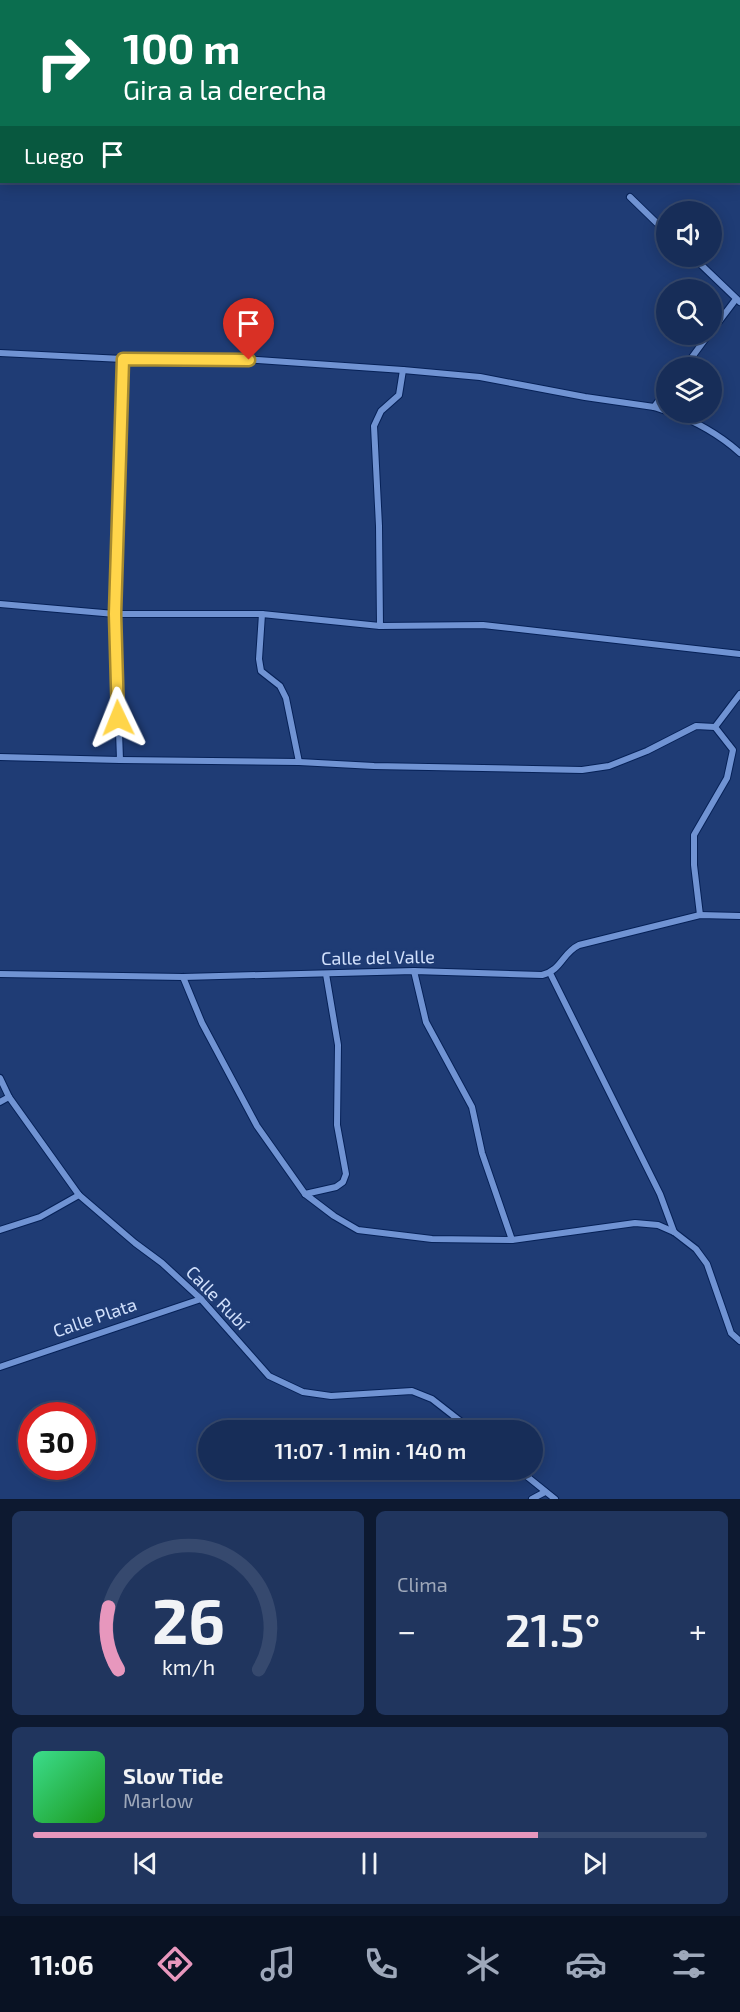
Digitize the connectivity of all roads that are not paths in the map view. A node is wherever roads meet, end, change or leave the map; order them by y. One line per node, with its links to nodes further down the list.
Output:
1 (630, 197): 2 (street)
2 (656, 222)
3 (704, 267): 4 (street)
4 (738, 300): 5 (street)
5 (722, 319)
6 (0, 353): 7 (street)
7 (123, 359): 8 (street); 14 (street)
8 (403, 370): 10 (street); 16 (street)
9 (656, 404): 10 (street)
10 (654, 407)
11 (695, 423): 12 (street)
12 (740, 453)
13 (0, 604): 14 (street)
14 (115, 614): 15 (street); 21 (street)
15 (262, 614): 16 (street); 22 (street)
16 (380, 626): 17 (street)
17 (740, 654)
18 (740, 694): 19 (street)
19 (716, 727): 22 (street); 23 (street)
20 (0, 757): 21 (street)
21 (120, 760): 22 (street)
22 (299, 762)
23 (700, 915): 24 (street); 26 (street)
24 (740, 916)
25 (414, 971): 26 (street, Calle del Valle); 28 (street, Calle del Valle); 37 (street)
26 (550, 973): 36 (street)
27 (0, 974): 29 (street, Calle del Valle)
28 (326, 974): 29 (street, Calle del Valle); 33 (street)
29 (183, 977): 33 (street)
30 (0, 1078): 31 (street, Calle Rubí)
31 (9, 1097): 32 (street); 34 (street, Calle Rubí)
32 (0, 1102)
33 (305, 1194): 37 (street)
34 (79, 1195): 35 (street); 38 (street, Calle Rubí)
35 (0, 1230)
36 (674, 1232): 37 (street); 39 (street)
37 (512, 1240)
38 (201, 1299): 40 (street, Calle Plata); 41 (street, Calle Rubí)
39 (740, 1341)
40 (0, 1367)
41 (459, 1420)
42 (531, 1480): 43 (street)
43 (545, 1492): 44 (street); 45 (street)
44 (532, 1499)
45 (555, 1499)

